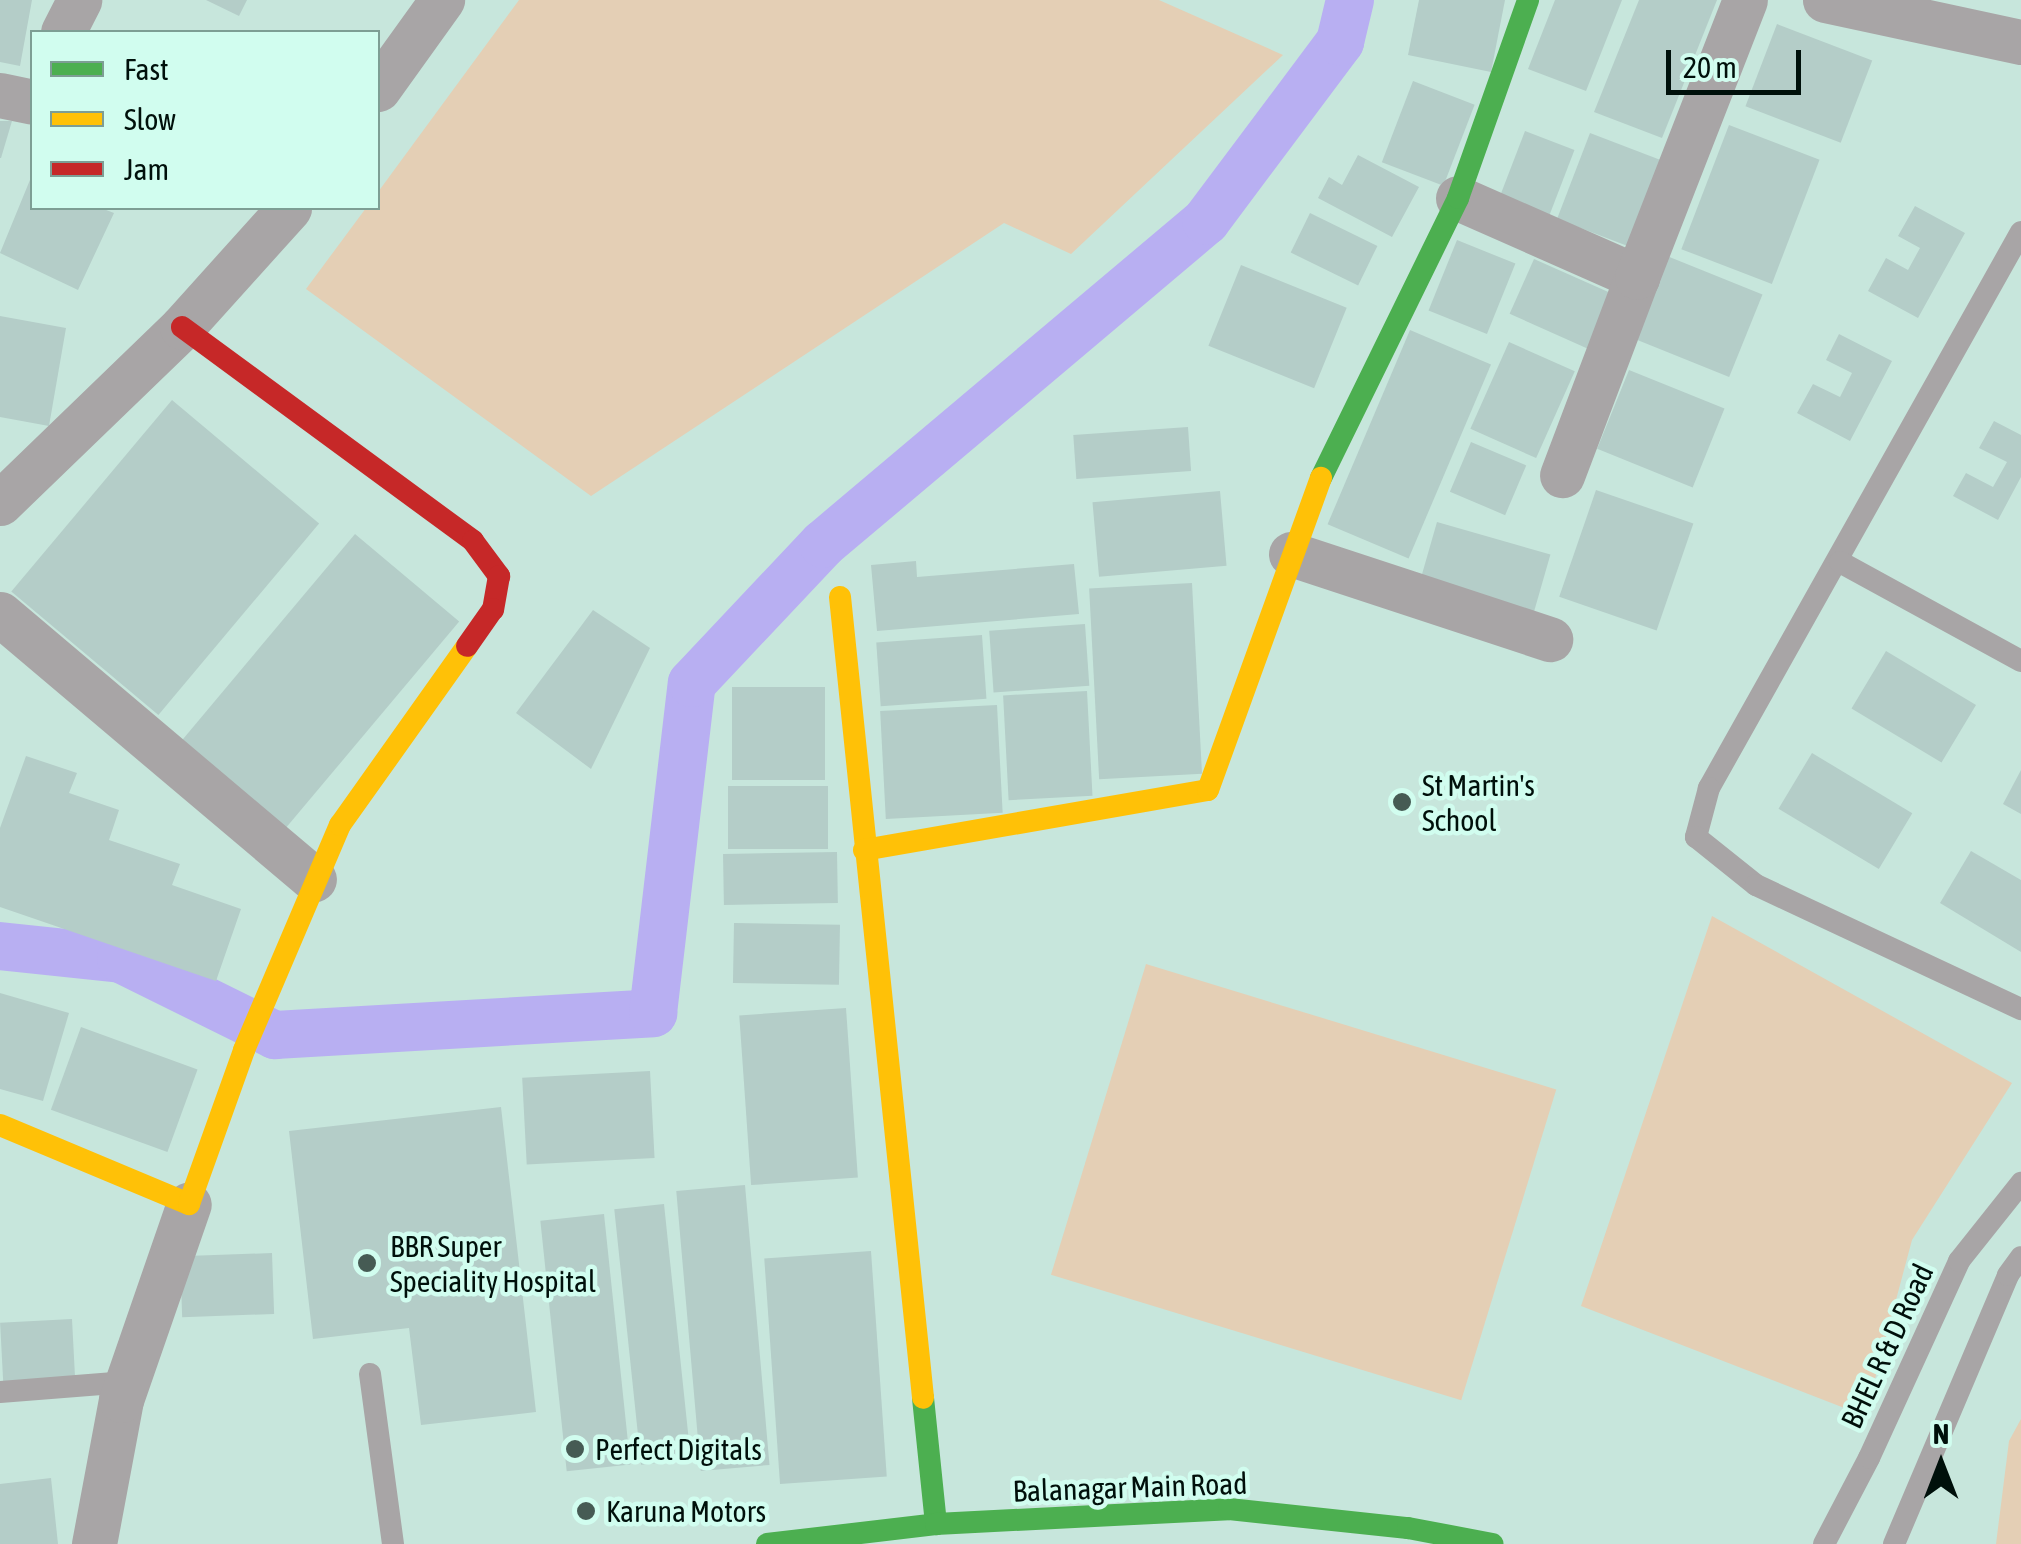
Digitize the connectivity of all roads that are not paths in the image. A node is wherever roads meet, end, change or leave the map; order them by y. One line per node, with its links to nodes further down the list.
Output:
1 (80, 0): 6 (street)
2 (442, 0): 8 (street)
3 (1528, 0): 9 (street)
4 (1745, 0): 12 (street)
5 (1825, 0): 7 (street)
6 (64, 30)
7 (2021, 42)
8 (380, 86)
9 (1458, 198): 12 (street); 16 (street)
10 (287, 210): 13 (street)
11 (2021, 232): 17 (lane)
12 (1637, 277): 14 (street)
13 (182, 327): 15 (street); 23 (street)
14 (1562, 475)
15 (0, 504)
16 (1291, 554): 20 (street); 22 (street)
17 (1840, 562): 21 (lane); 24 (lane)
18 (840, 597): 22 (street)
19 (0, 614): 23 (street)
20 (1550, 640)
21 (2021, 661)
22 (864, 850): 32 (street)
23 (314, 880): 27 (street)
24 (2021, 1009)
25 (0, 1125): 27 (street)
26 (2021, 1183): 37 (lane, BHEL R & D Road)
27 (189, 1204): 30 (street)
28 (2021, 1257): 38 (lane)
29 (370, 1374): 34 (lane)
30 (127, 1382): 31 (lane); 33 (street)
31 (0, 1392)
32 (936, 1524): 35 (street, Balanagar Main Road); 36 (street, Balanagar Main Road)
33 (94, 1544)
34 (393, 1544)
35 (768, 1544)
36 (1493, 1544)
37 (1824, 1544)
38 (1894, 1544)

